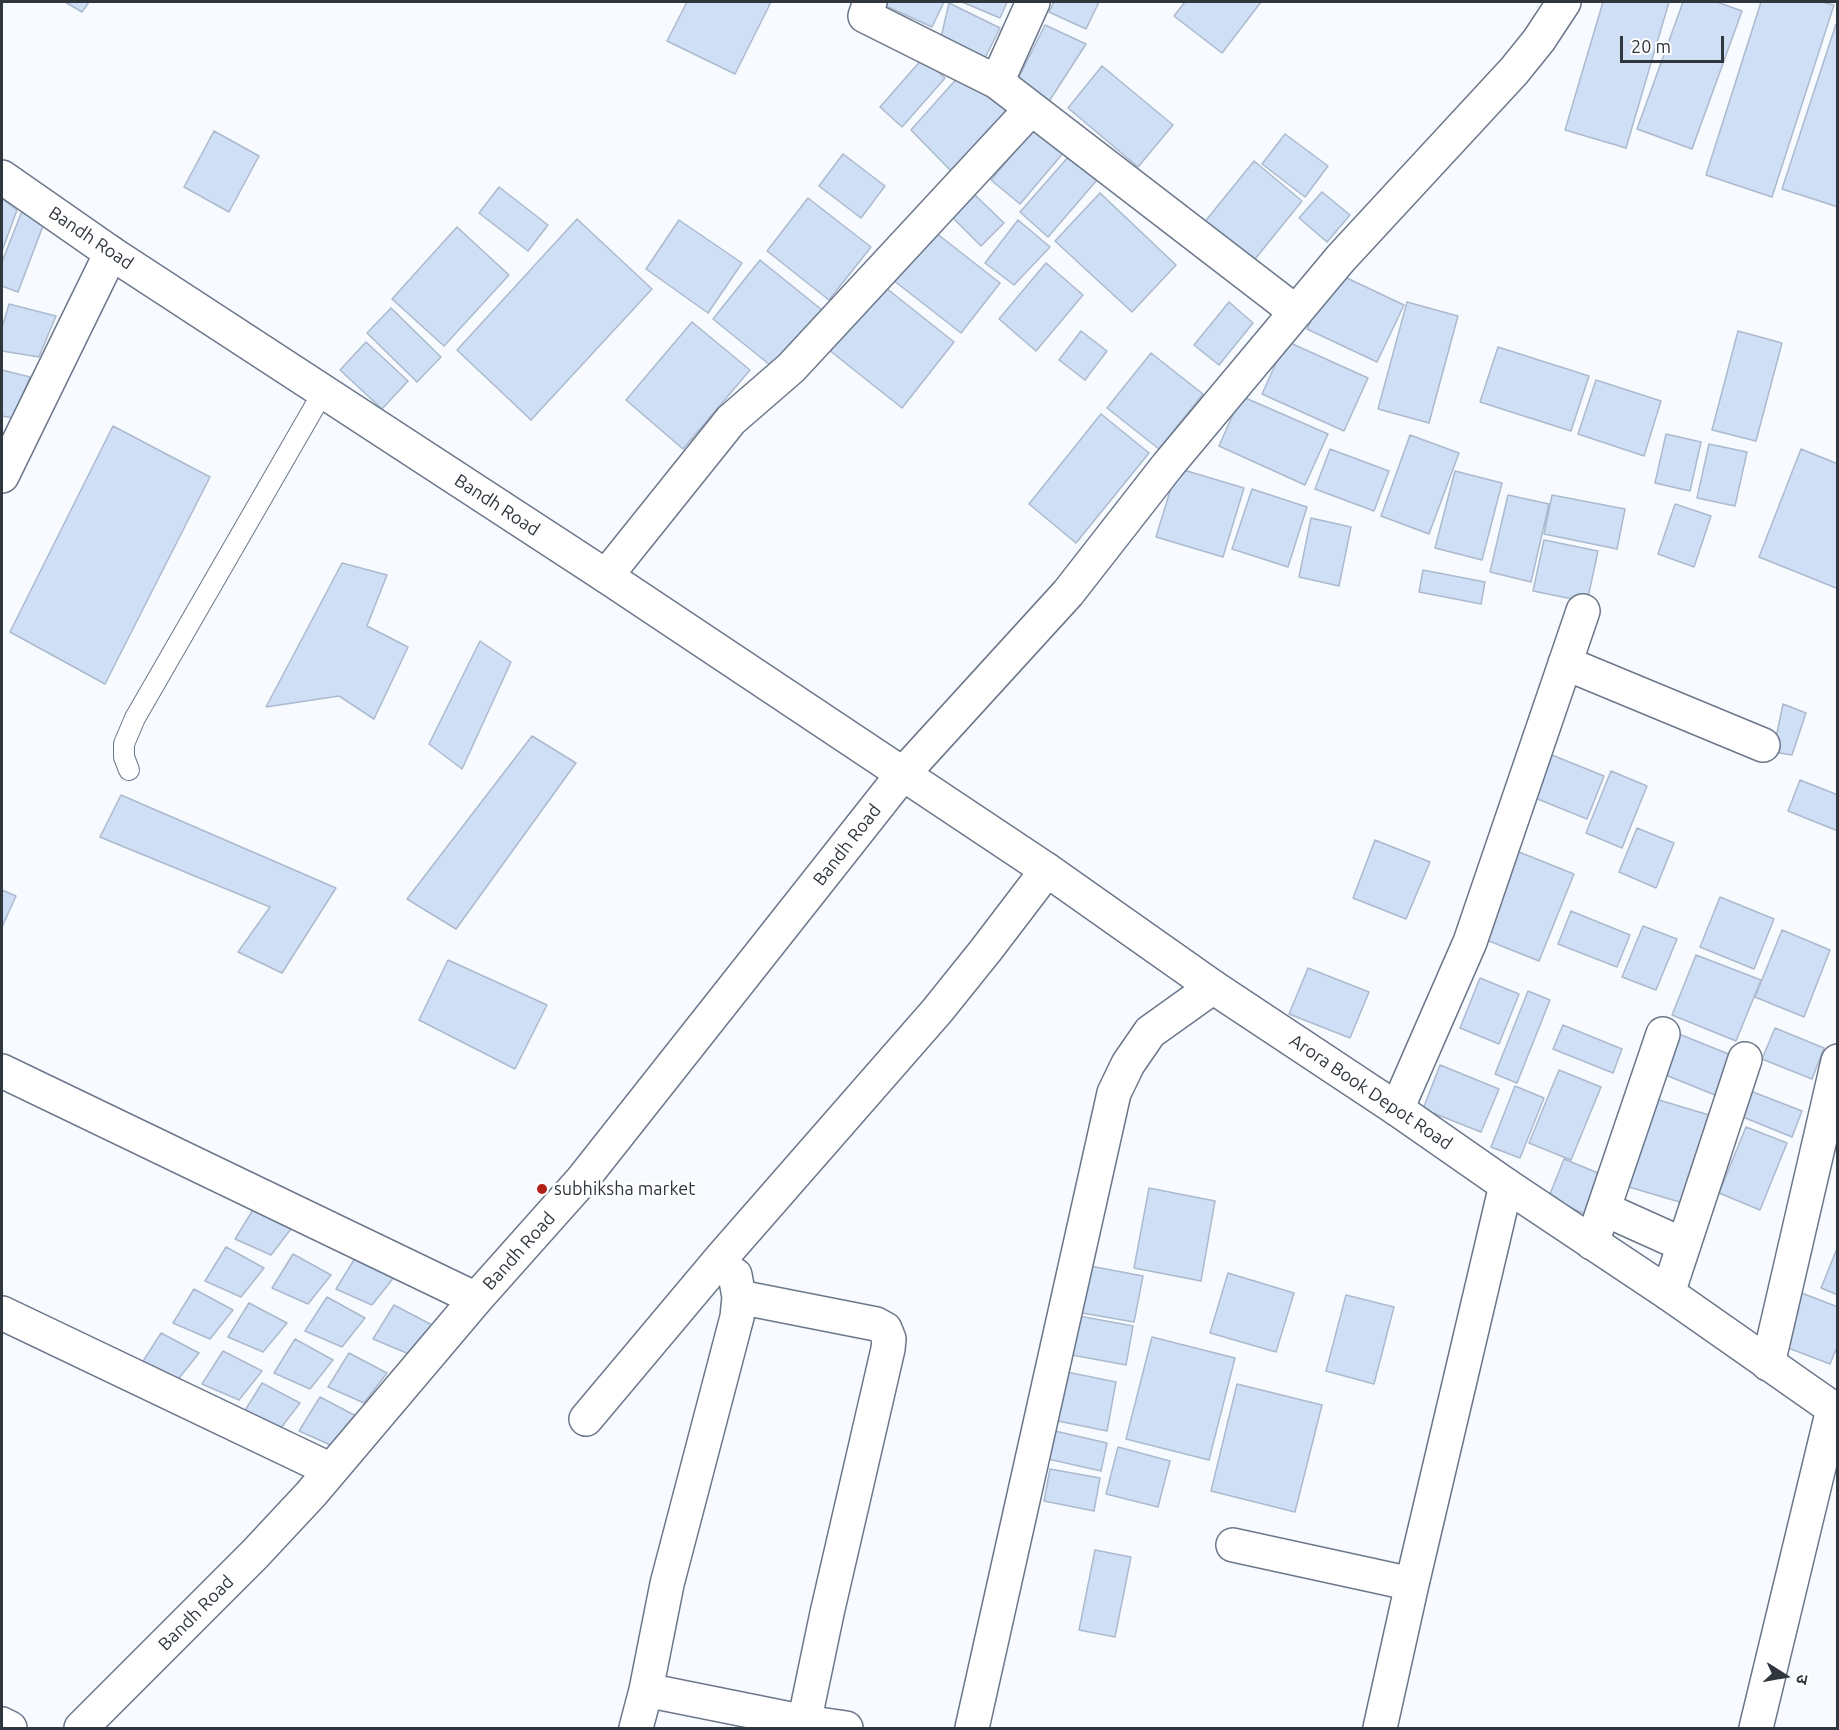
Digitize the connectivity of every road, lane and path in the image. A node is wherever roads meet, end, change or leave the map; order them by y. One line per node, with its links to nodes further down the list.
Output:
1 (870, 2): 4 (street)
2 (1032, 2): 4 (street)
3 (1564, 2): 8 (street)
4 (997, 82): 5 (street)
5 (1031, 109): 8 (street); 11 (street)
6 (2, 177): 7 (street, Bandh Road)
7 (111, 253): 9 (street, Bandh Road); 10 (street)
8 (1296, 312): 16 (street)
9 (323, 392): 11 (street, Bandh Road); 15 (lane)
10 (2, 476)
11 (606, 576): 16 (street, Bandh Road)
12 (1583, 611): 13 (street)
13 (1565, 663): 14 (street); 23 (street)
14 (1763, 745)
15 (129, 770)
16 (902, 775): 17 (street, Arora Book Depot Road); 31 (street, Bandh Road)
17 (1047, 870): 18 (street, Arora Book Depot Road); 28 (street)
18 (1213, 987): 23 (street, Arora Book Depot Road); 46 (street)
19 (1663, 1034): 25 (street)
20 (1745, 1059): 27 (street)
21 (1838, 1061): 33 (street)
22 (2, 1071): 31 (street)
23 (1397, 1109): 24 (street, Arora Book Depot Road)
24 (1506, 1185): 26 (street, Arora Book Depot Road); 38 (street)
25 (1604, 1209): 26 (street); 27 (street)
26 (1593, 1243): 29 (street, Arora Book Depot Road)
27 (1684, 1245): 29 (street)
28 (722, 1257): 30 (street); 35 (street)
29 (1668, 1293): 33 (street, Arora Book Depot Road)
30 (739, 1297): 39 (street); 41 (street)
31 (476, 1299): 36 (street, Bandh Road)
32 (2, 1313): 36 (street)
33 (1768, 1364): 34 (street, Arora Book Depot Road)
34 (1835, 1410): 48 (street)
35 (586, 1419)
36 (331, 1470): 43 (street, Bandh Road)
37 (1233, 1545): 38 (street)
38 (1412, 1584): 47 (street)
39 (646, 1690): 41 (street); 44 (street)
40 (2, 1724): 42 (street)
41 (804, 1725): 45 (street)
42 (10, 1728)
43 (81, 1728)
44 (636, 1728)
45 (846, 1728)
46 (972, 1728)
47 (1380, 1728)
48 (1756, 1728)

